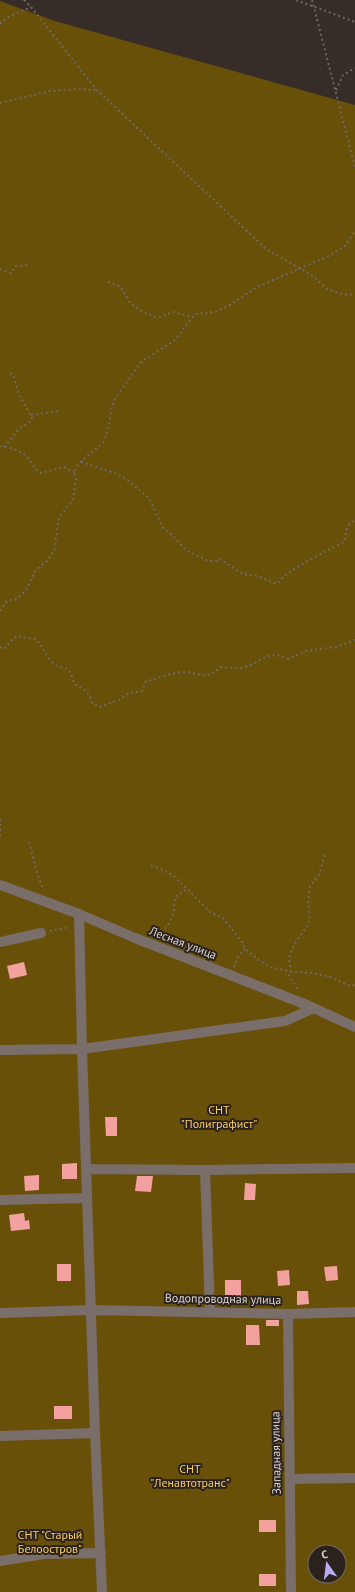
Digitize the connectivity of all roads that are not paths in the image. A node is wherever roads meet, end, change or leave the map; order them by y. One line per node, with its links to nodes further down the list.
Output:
1 (0, 885): 2 (street, Лесная улица)
2 (79, 919): 5 (street, Лесная улица); 7 (street)
3 (41, 933): 4 (street)
4 (0, 942)
5 (311, 1007): 6 (street, Лесная улица); 7 (street)
6 (355, 1027)
7 (82, 1049): 8 (street); 10 (street)
8 (0, 1050)
9 (355, 1168): 11 (street)
10 (86, 1169): 11 (street); 12 (street)
11 (205, 1170): 15 (street)
12 (87, 1198): 13 (street); 14 (street)
13 (0, 1200)
14 (90, 1310): 15 (street, Водопроводная улица); 17 (street, Водопроводная улица); 19 (street)
15 (210, 1312): 18 (street, Водопроводная улица)
16 (355, 1312): 18 (street, Водопроводная улица)
17 (0, 1313)
18 (288, 1314): 22 (street, Западная улица)
19 (95, 1434): 20 (street); 23 (street)
20 (0, 1436)
21 (355, 1478): 22 (street)
22 (290, 1479): 26 (street, Западная улица)
23 (101, 1553): 24 (street); 25 (street)
24 (0, 1561)
25 (102, 1592)
26 (291, 1592)

